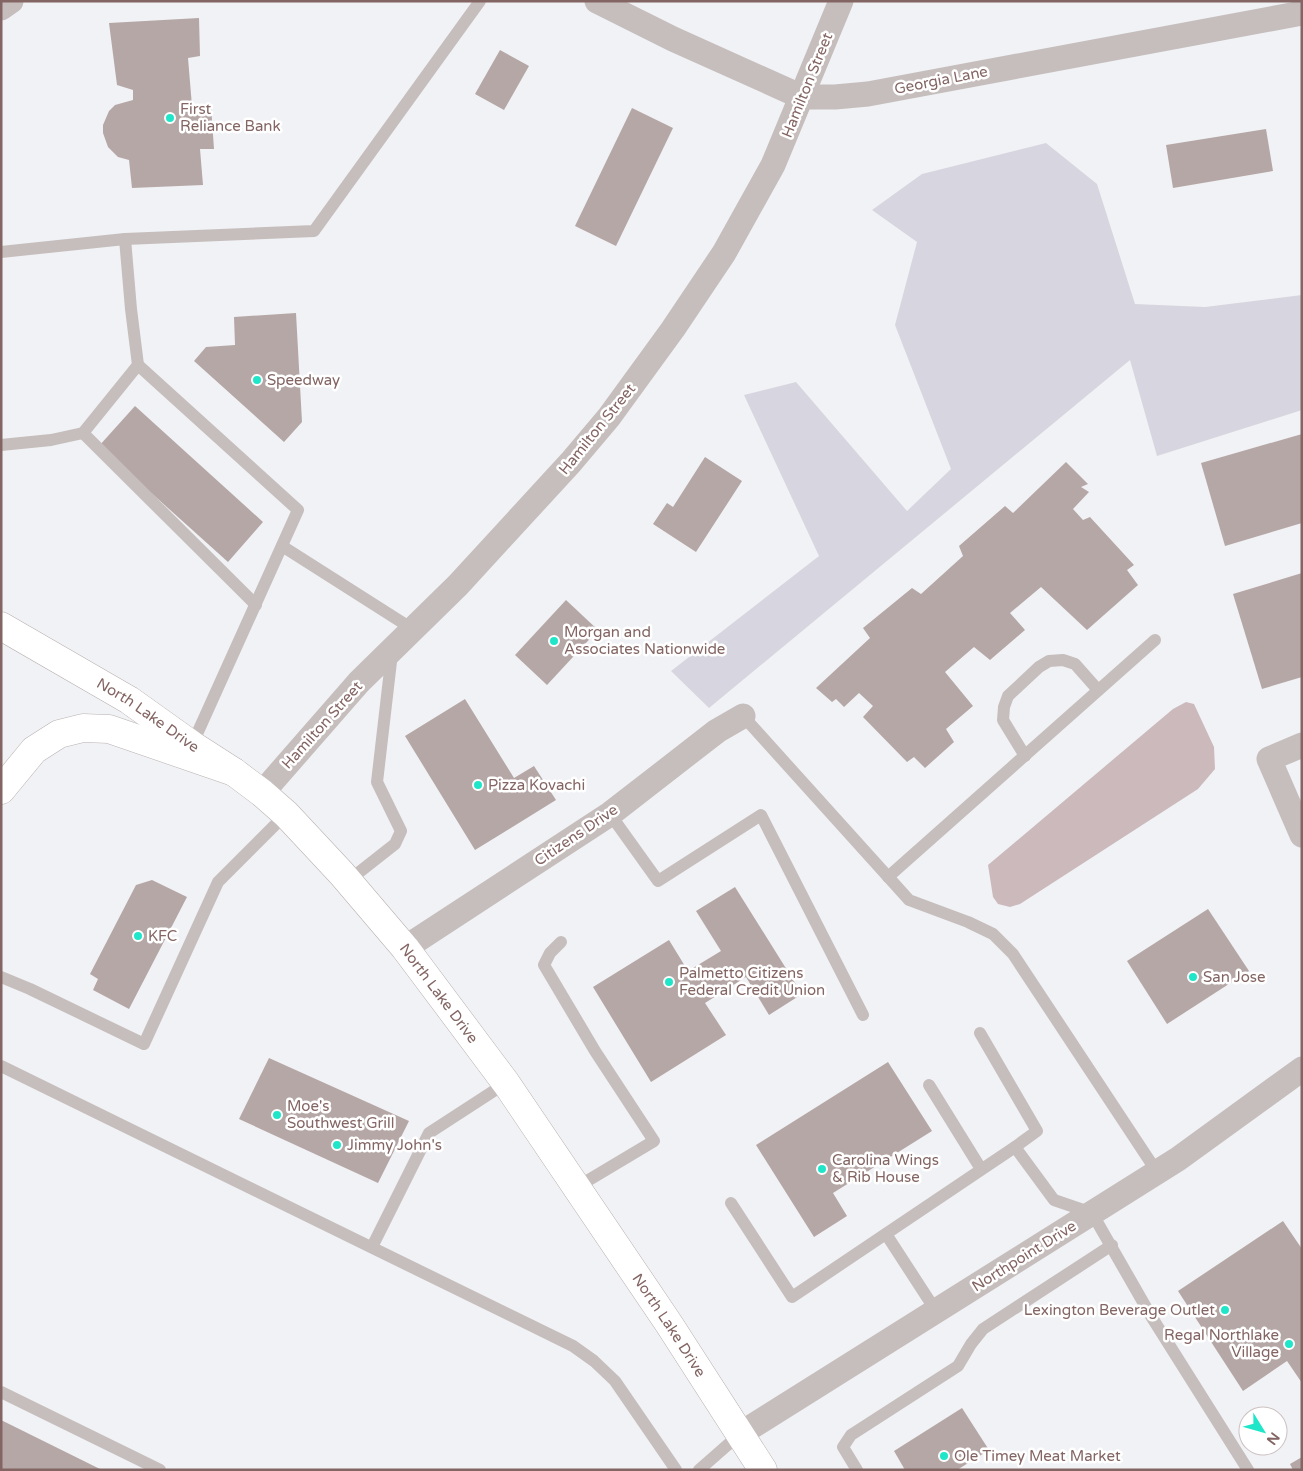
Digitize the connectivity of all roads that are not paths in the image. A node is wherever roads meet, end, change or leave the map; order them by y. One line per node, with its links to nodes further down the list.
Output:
1 (10, 1): 5 (street)
2 (480, 1): 8 (lane)
3 (597, 1): 7 (street, Georgia Lane)
4 (841, 1): 7 (street, Hamilton Street)
5 (1, 8)
6 (1302, 13): 7 (street, Georgia Lane)
7 (802, 97): 16 (street, Hamilton Street)
8 (125, 239): 9 (lane); 10 (lane)
9 (1, 252)
10 (138, 365): 11 (lane); 13 (lane)
11 (83, 434): 12 (lane); 14 (lane)
12 (1, 445)
13 (282, 546): 14 (lane); 16 (lane)
14 (256, 605): 21 (lane)
15 (1, 626): 21 (main road, North Lake Drive)
16 (414, 630): 18 (street, Hamilton Street)
17 (1155, 640): 19 (lane)
18 (393, 650): 26 (street, Hamilton Street); 31 (lane)
19 (1098, 690): 23 (lane); 23 (lane)
20 (743, 716): 28 (street, Citizens Drive); 30 (lane)
21 (192, 745): 24 (main road, North Lake Drive)
22 (1302, 745): 29 (street)
23 (1024, 756): 30 (lane)
24 (234, 772): 25 (main road); 26 (main road, North Lake Drive)
25 (1, 790)
26 (262, 793): 27 (main road, North Lake Drive)
27 (286, 814): 31 (main road, North Lake Drive); 34 (lane)
28 (610, 814): 33 (street, Citizens Drive); 35 (lane)
29 (1302, 835)
30 (888, 877): 43 (lane)
31 (348, 881): 33 (main road, North Lake Drive)
32 (561, 942): 44 (lane)
33 (405, 948): 39 (main road, North Lake Drive)
34 (1, 977)
35 (863, 1015)
36 (980, 1033): 41 (lane)
37 (1, 1066): 49 (lane)
38 (1302, 1069): 43 (street, Northpoint Drive)
39 (506, 1083): 44 (main road, North Lake Drive); 49 (lane)
40 (929, 1085): 42 (lane)
41 (1015, 1147): 42 (lane); 46 (lane)
42 (981, 1169): 47 (lane)
43 (1157, 1172): 46 (street, Northpoint Drive)
44 (577, 1187): 52 (main road, North Lake Drive)
45 (731, 1203): 47 (lane)
46 (1092, 1213): 48 (lane); 50 (street, Northpoint Drive)
47 (886, 1234): 50 (lane)
48 (1112, 1245): 57 (lane); 58 (lane)
49 (372, 1247): 54 (lane)
50 (936, 1311): 52 (street, Northpoint Drive)
51 (1, 1392): 53 (lane)
52 (740, 1434): 55 (lane); 56 (main road, North Lake Drive)
53 (160, 1470)
54 (676, 1470)
55 (699, 1470)
56 (763, 1470)
57 (857, 1470)
58 (1248, 1470)

